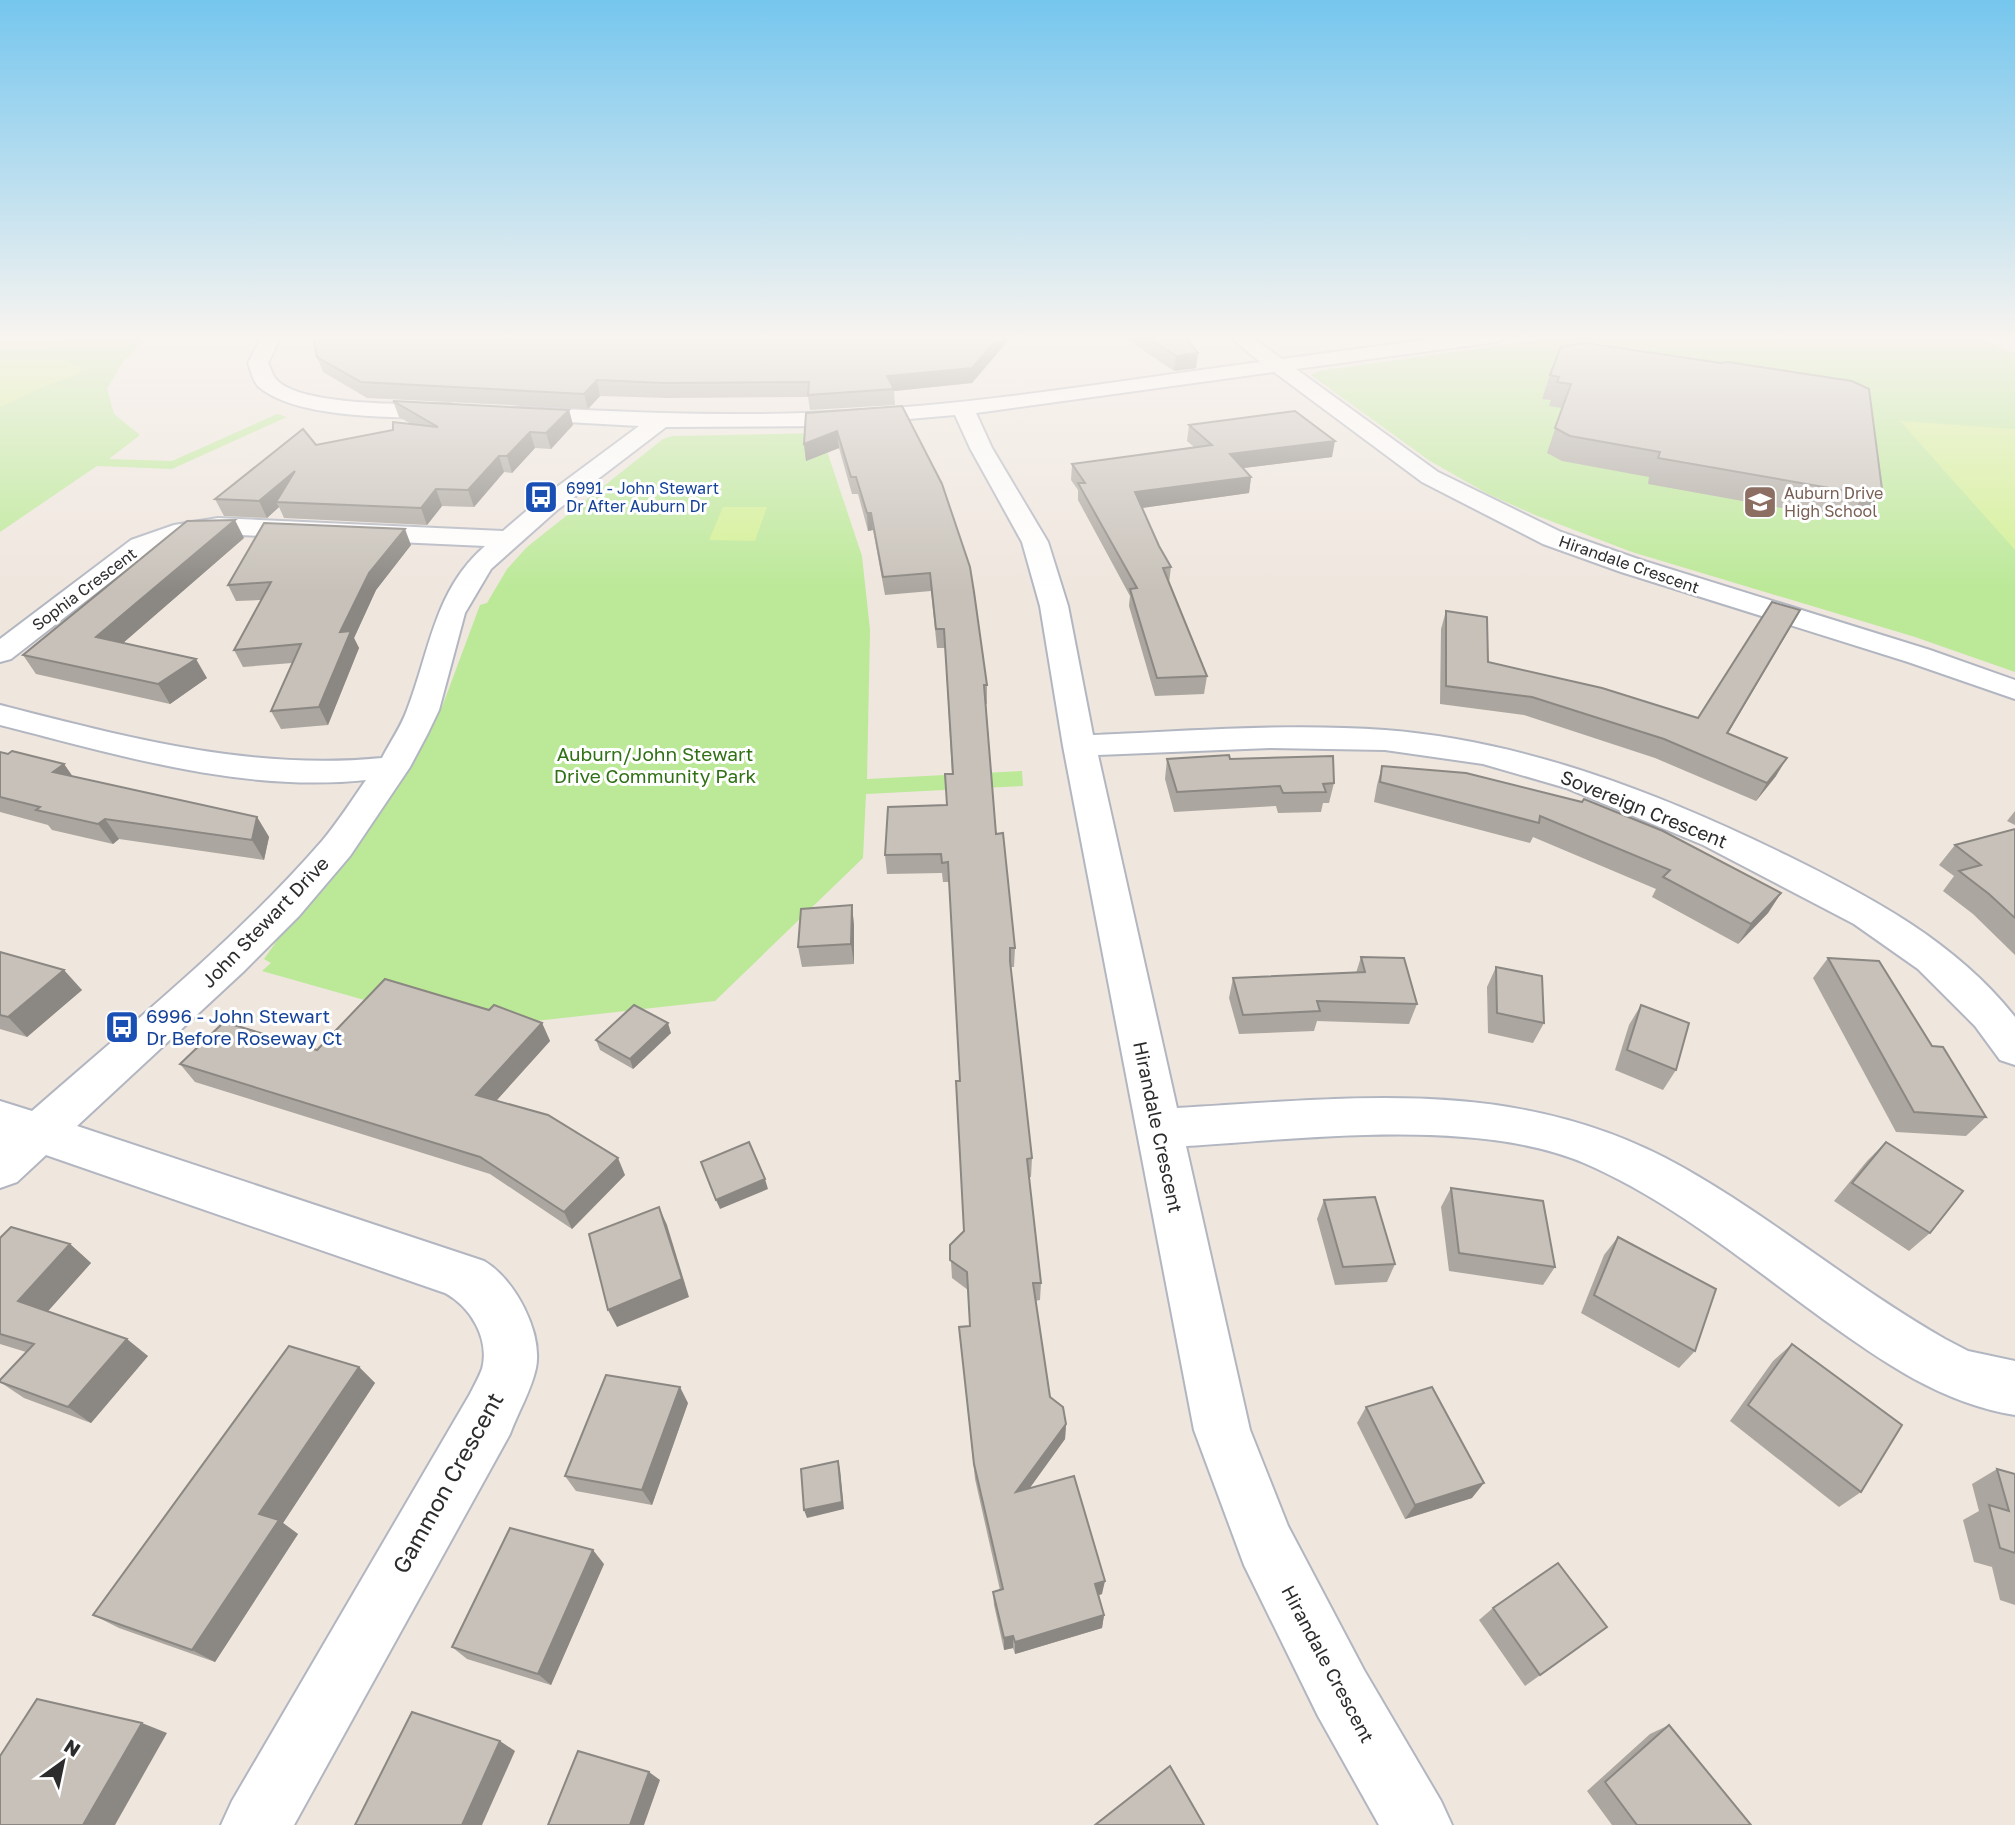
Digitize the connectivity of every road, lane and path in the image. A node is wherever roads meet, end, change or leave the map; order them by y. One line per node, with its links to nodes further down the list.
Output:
1 (659, 421): 4 (street, John Stewart Drive)
2 (968, 421): 8 (street, Hirandale Crescent)
3 (1355, 421): 6 (street, Hirandale Crescent)
4 (507, 539): 5 (street, Sophia Crescent); 9 (street, John Stewart Drive)
5 (0, 653)
6 (2015, 690)
7 (0, 715): 9 (street)
8 (1079, 746): 10 (street, Sovereign Crescent); 12 (street, Hirandale Crescent)
9 (393, 767): 11 (street, John Stewart Drive)
10 (2015, 1048)
11 (20, 1126): 13 (street, John Stewart Drive); 15 (street, Gammon Crescent)
12 (1159, 1128): 14 (street); 16 (street, Hirandale Crescent)
13 (0, 1168)
14 (2015, 1388)
15 (256, 1825)
16 (1417, 1825)

